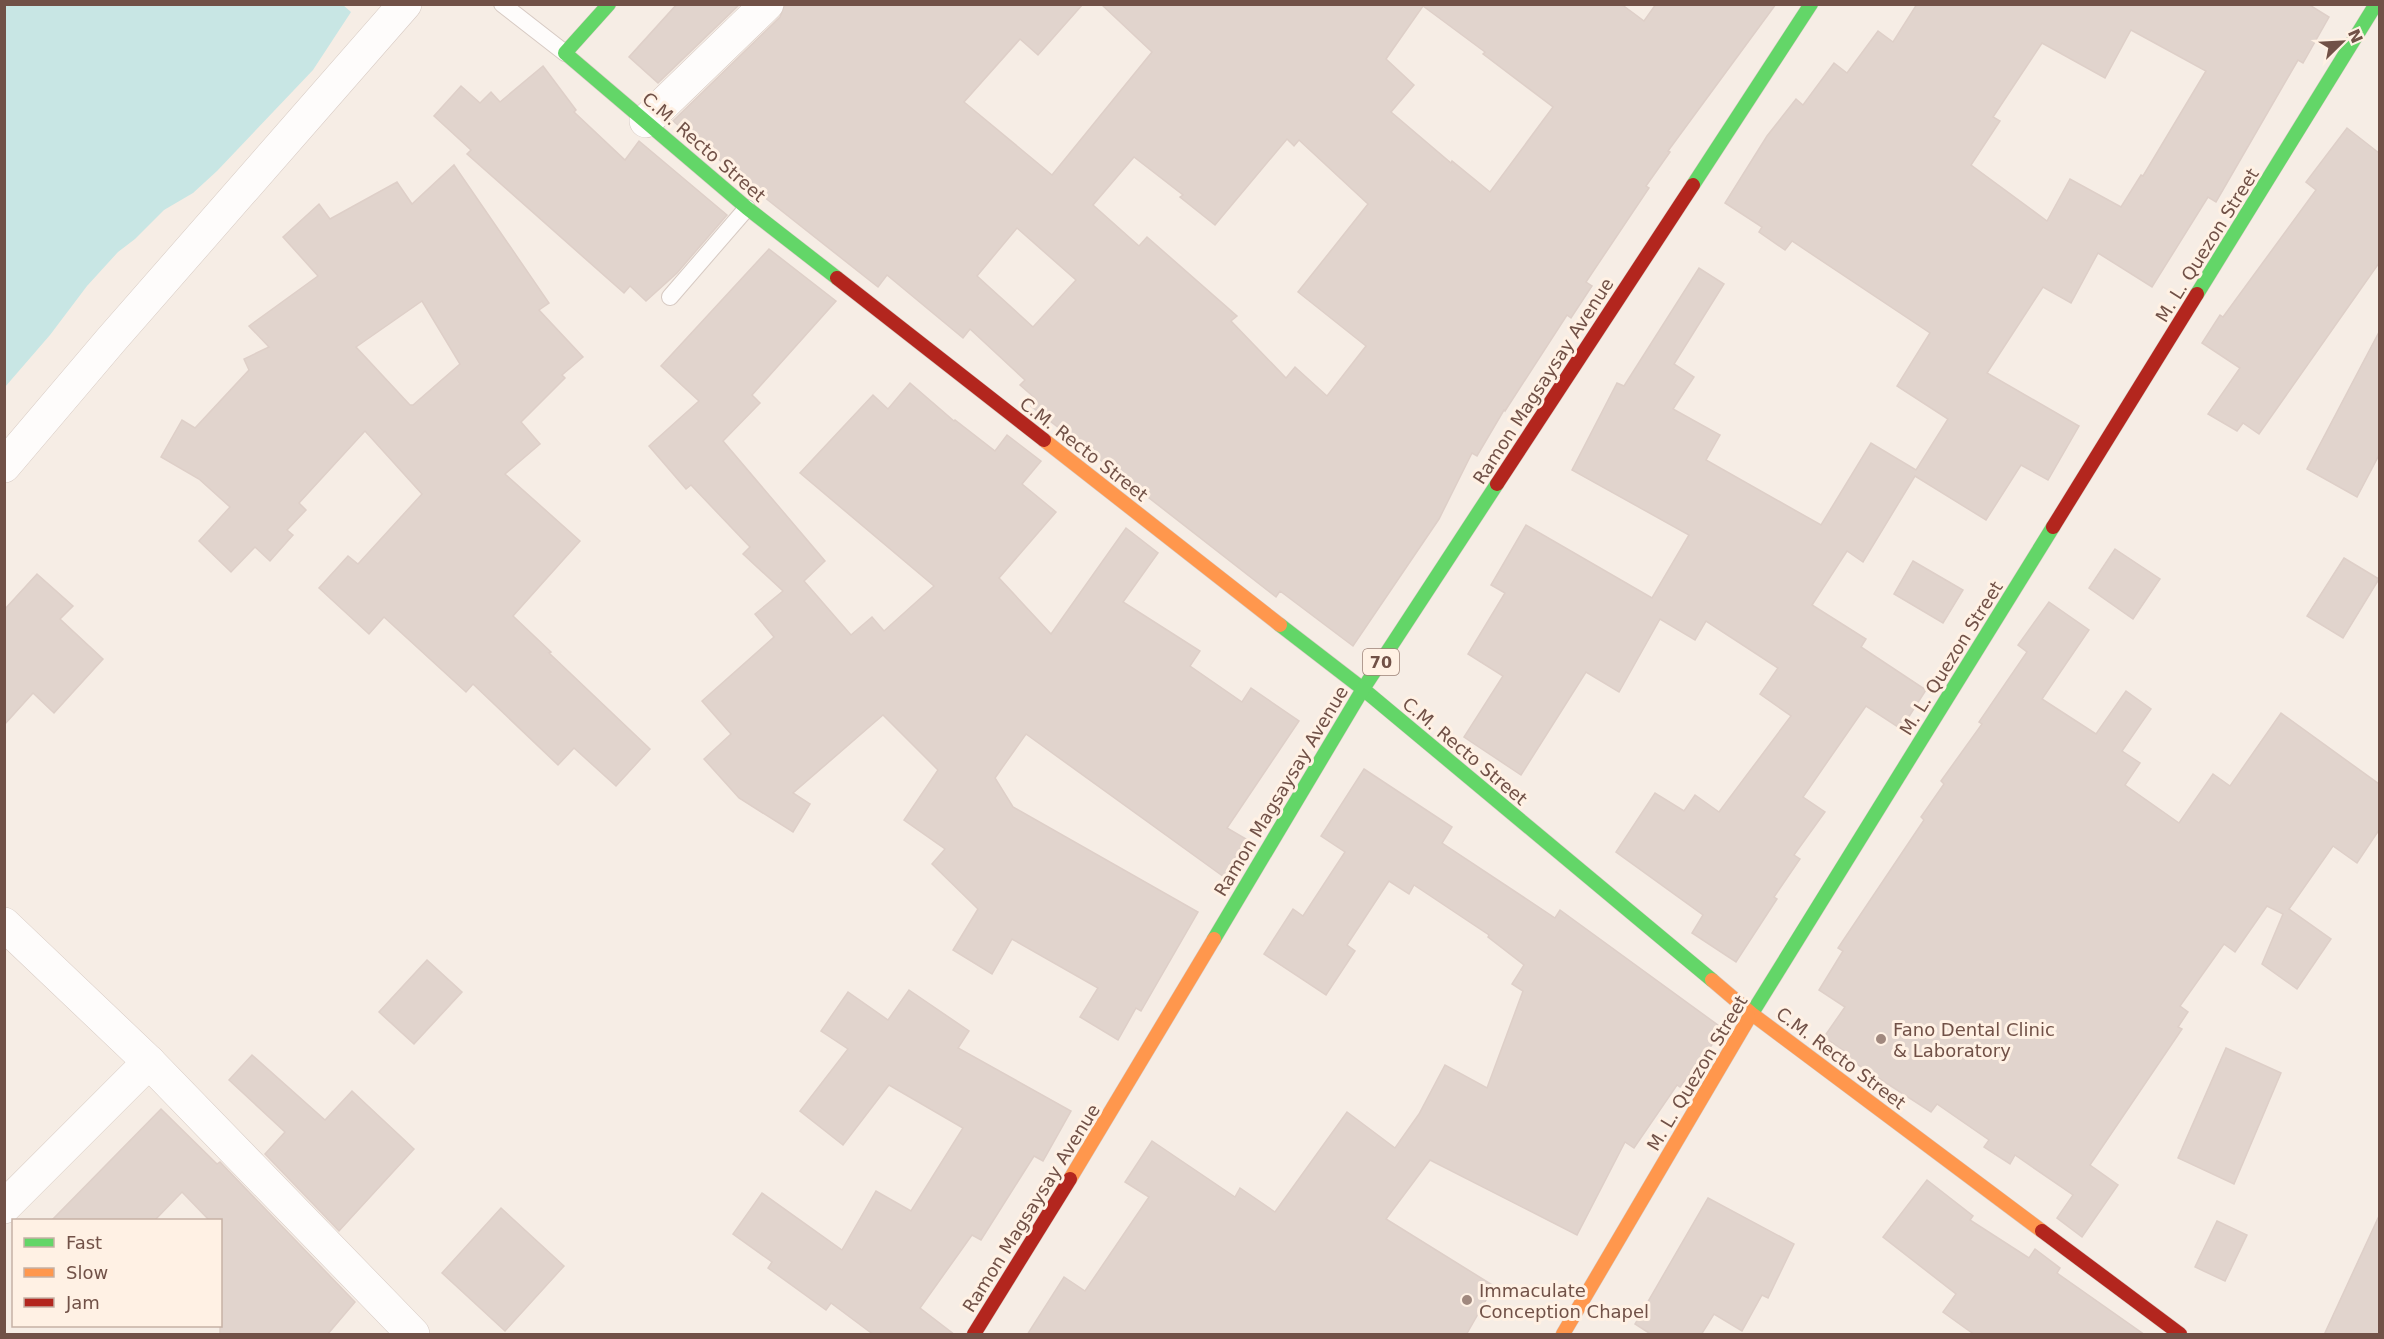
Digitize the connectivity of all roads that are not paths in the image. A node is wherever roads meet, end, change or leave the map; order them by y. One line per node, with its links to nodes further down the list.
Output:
1 (405, 4): 11 (street)
2 (502, 4): 7 (lane)
3 (609, 4): 7 (street)
4 (767, 4): 8 (street)
5 (1811, 4): 12 (street, Ramon Magsaysay Avenue / 70)
6 (2376, 4): 14 (street, M. L. Quezon Street)
7 (565, 53): 8 (street, C.M. Recto Street)
8 (646, 121): 9 (street, C.M. Recto Street)
9 (747, 208): 10 (lane); 12 (street, C.M. Recto Street)
10 (670, 297)
11 (4, 466)
12 (1363, 689): 14 (street, C.M. Recto Street); 18 (street, Ramon Magsaysay Avenue / 70)
13 (4, 924): 15 (street)
14 (1752, 1014): 19 (street, M. L. Quezon Street); 20 (street, C.M. Recto Street)
15 (149, 1062): 16 (street); 17 (street)
16 (4, 1208)
17 (413, 1335)
18 (975, 1335)
19 (1563, 1335)
20 (2180, 1335)

